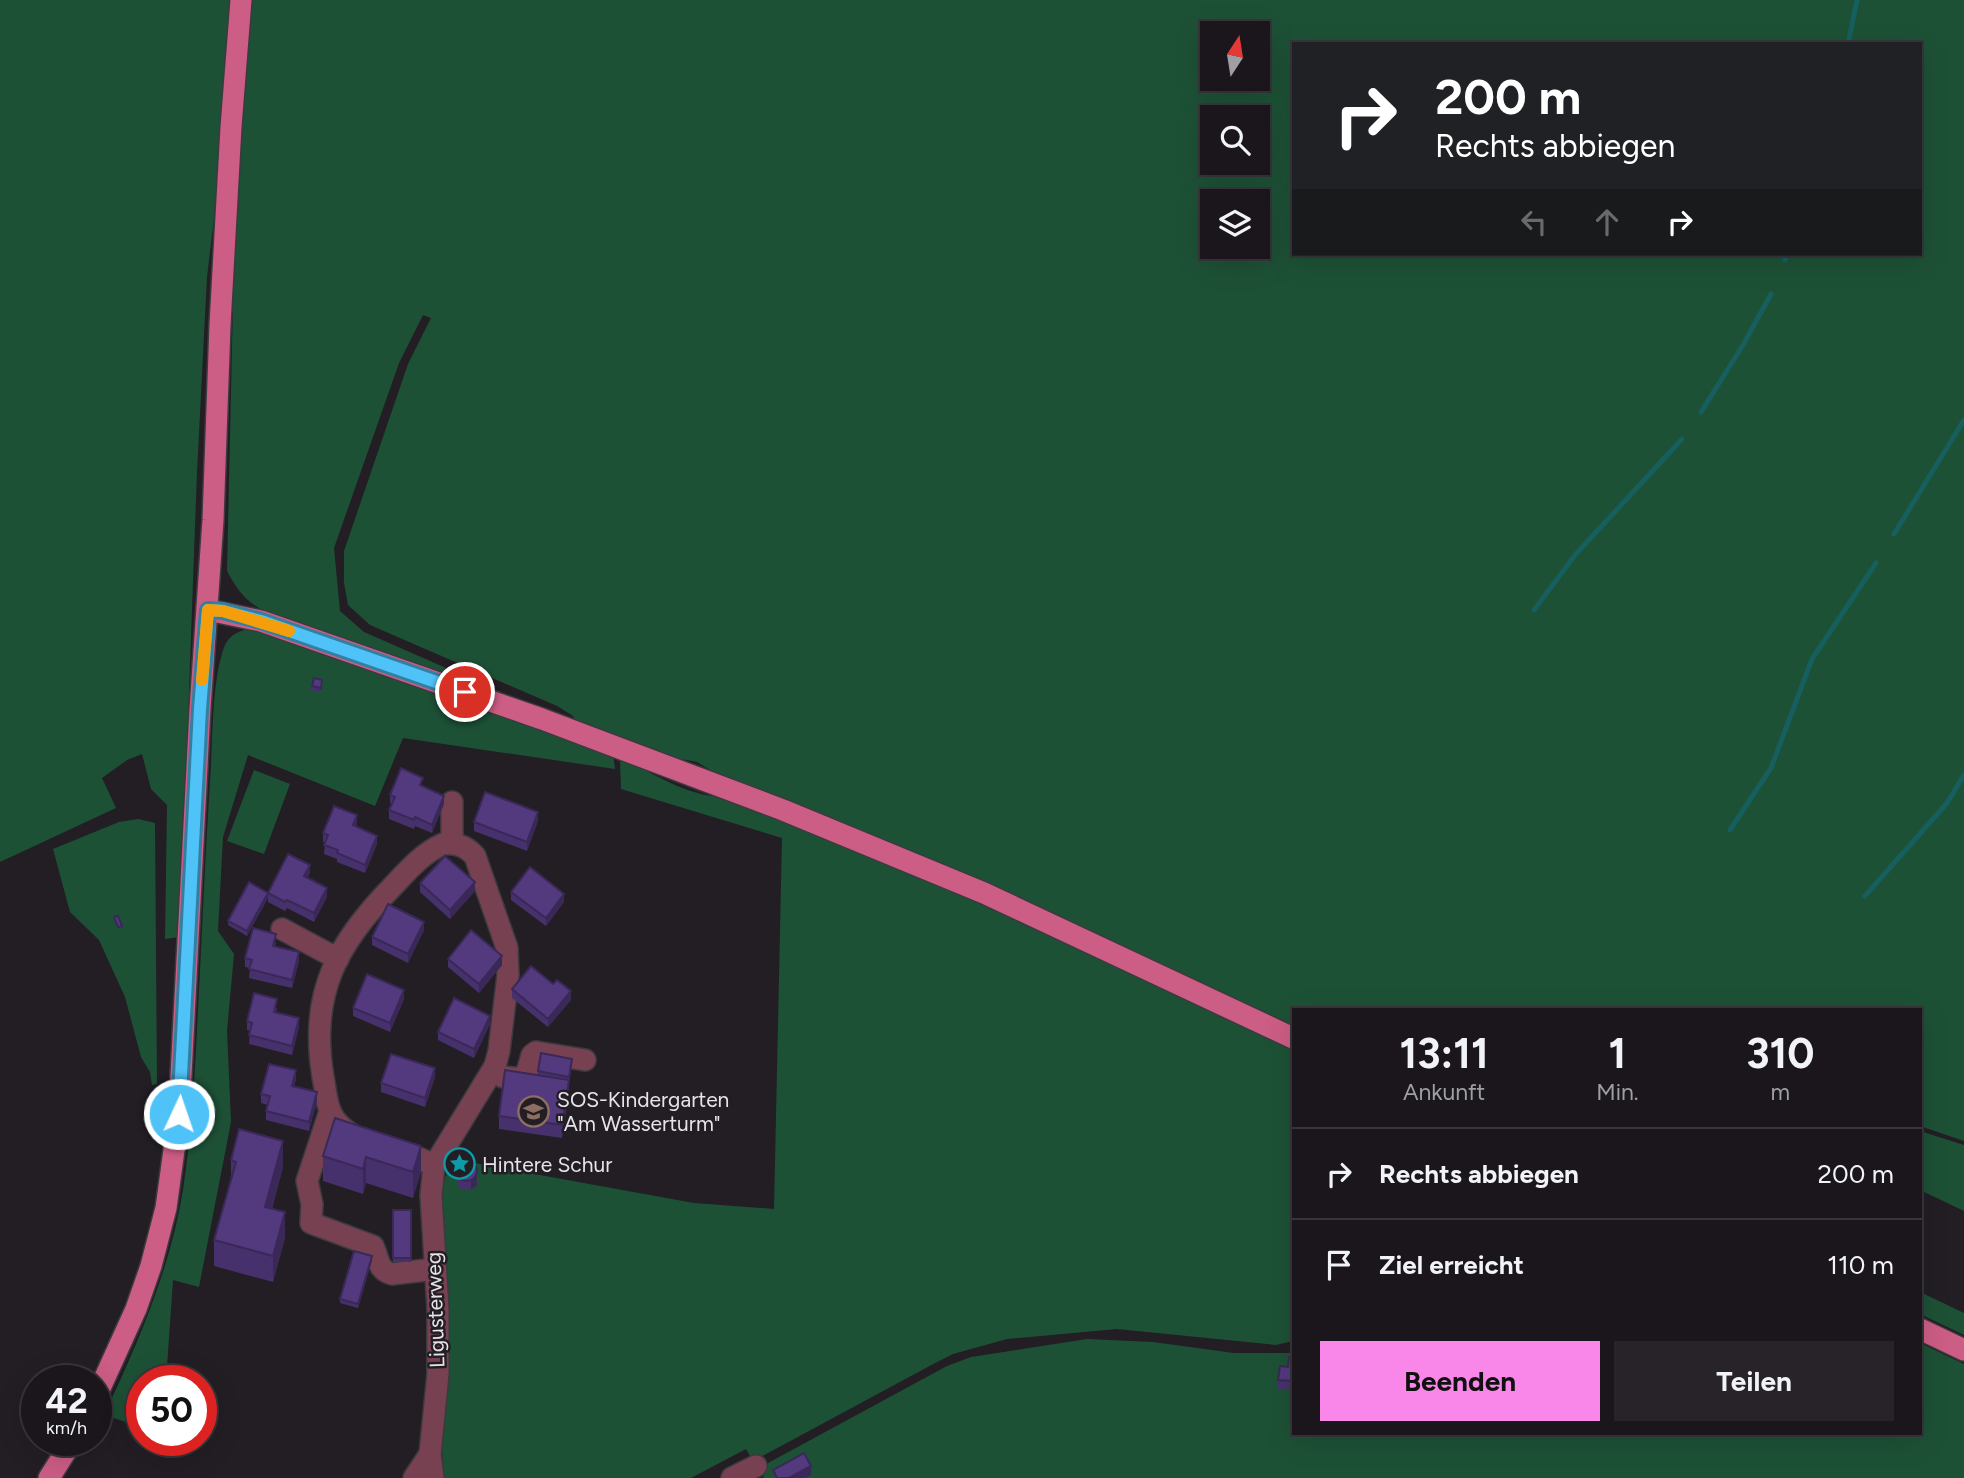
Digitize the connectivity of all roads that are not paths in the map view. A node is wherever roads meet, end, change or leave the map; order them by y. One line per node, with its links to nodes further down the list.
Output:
1 (242, 0): 2 (main road)
2 (208, 610): 7 (main road); 15 (main road)
3 (452, 802): 4 (street)
4 (452, 844): 6 (street); 9 (street)
5 (282, 929): 6 (street)
6 (338, 959): 10 (street)
7 (1292, 1038)
8 (585, 1060): 9 (street)
9 (491, 1076): 11 (street)
10 (330, 1111): 11 (street); 12 (street)
11 (434, 1166): 12 (street, Ligusterweg)
12 (435, 1269): 16 (street, Ligusterweg)
13 (1922, 1330): 14 (main road)
14 (1964, 1350)
15 (111, 1365)
16 (430, 1454): 19 (street, Ligusterweg); 20 (street, Ligusterweg)
17 (63, 1456): 18 (main road)
18 (49, 1478)
19 (414, 1478)
20 (433, 1478)

